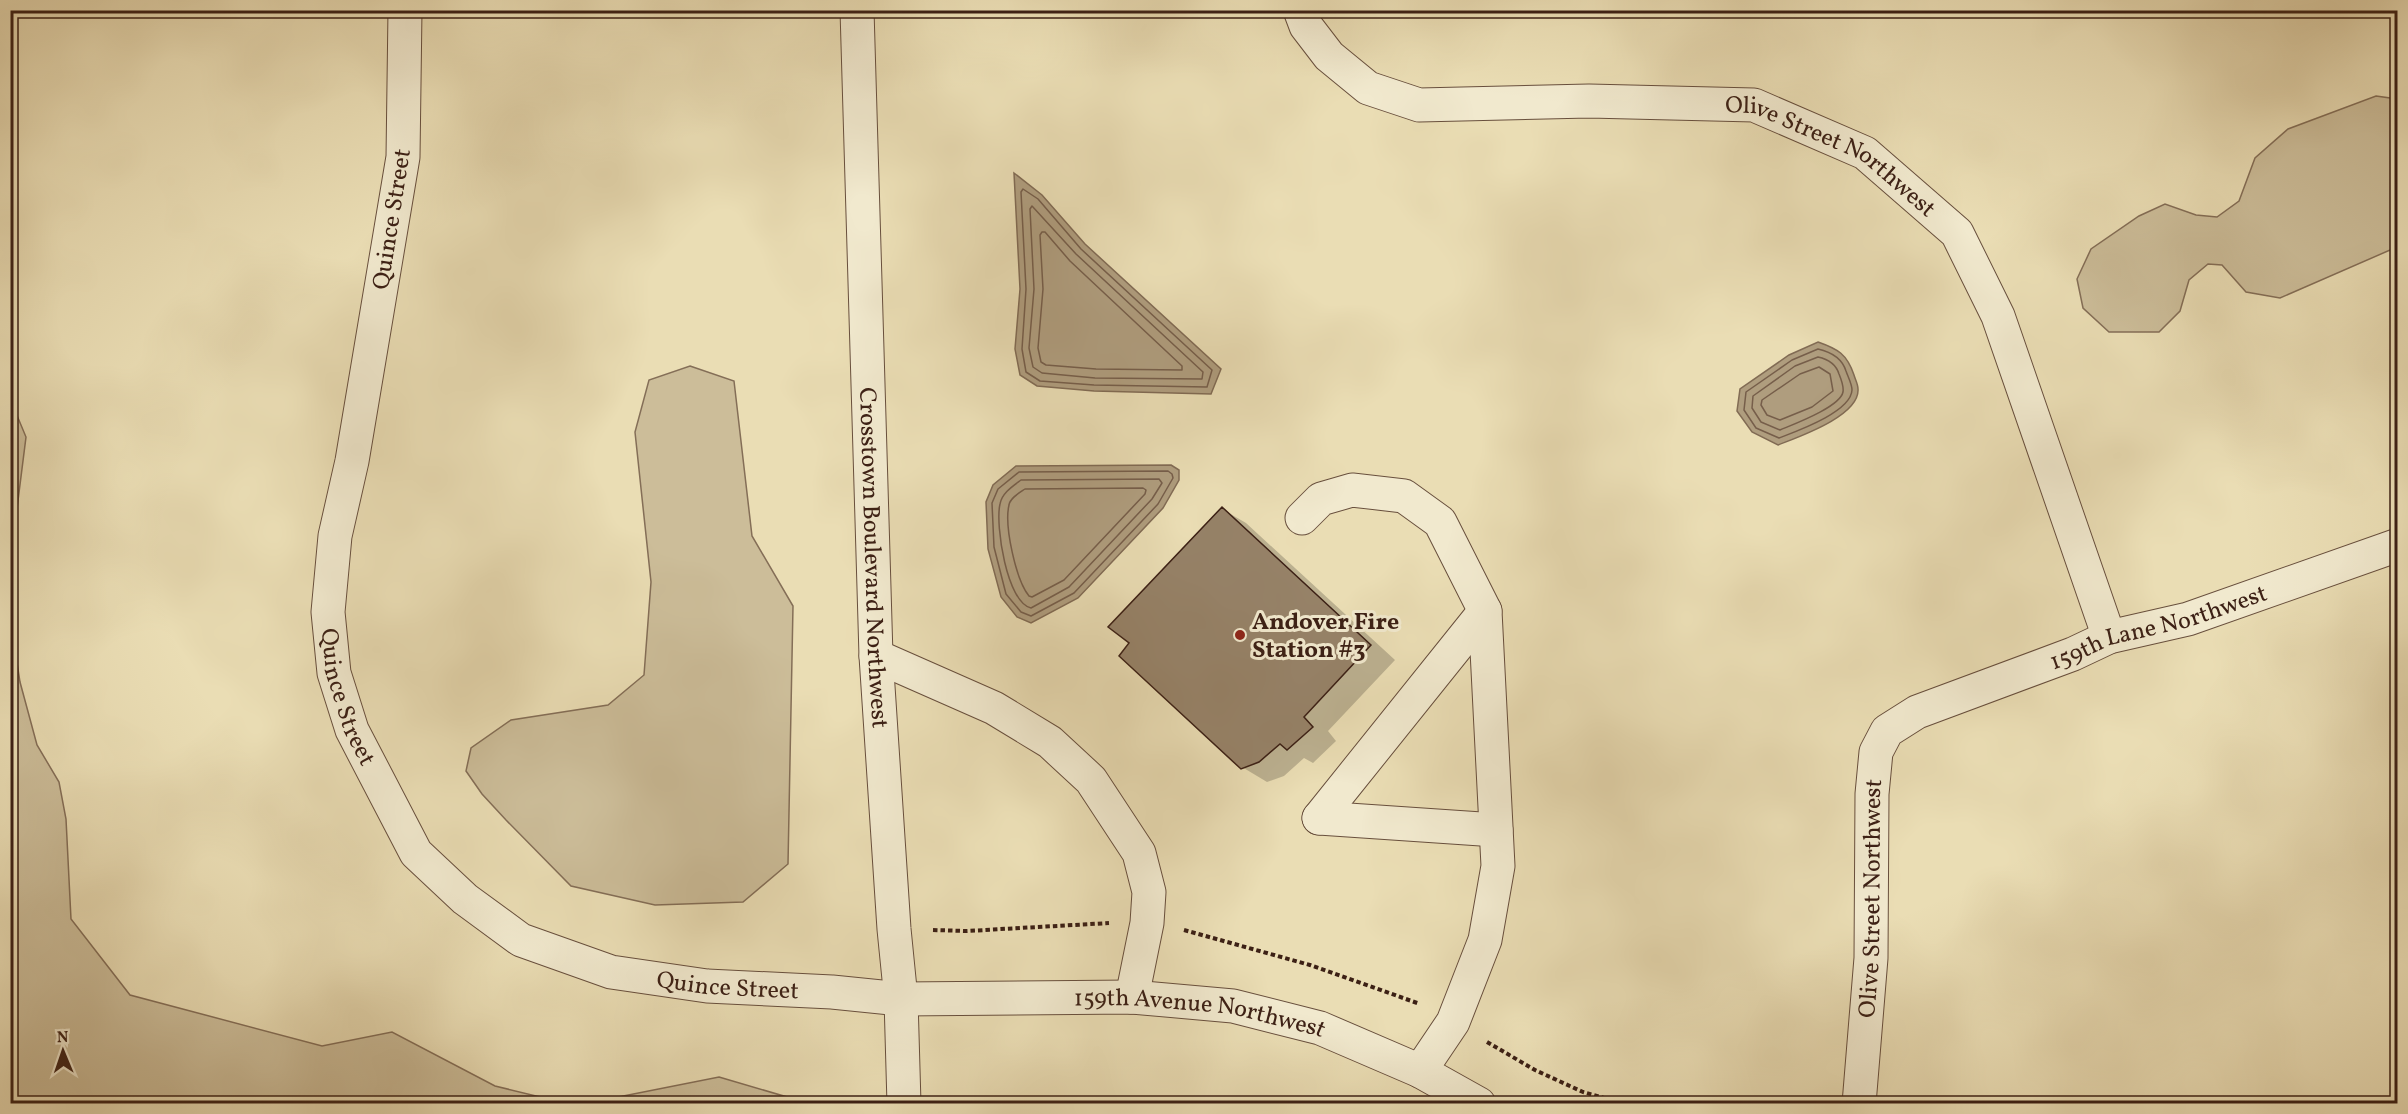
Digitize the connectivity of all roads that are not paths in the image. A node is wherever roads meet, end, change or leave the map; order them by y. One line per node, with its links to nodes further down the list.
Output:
1 (405, 10): 12 (street, Quince Street)
2 (856, 10): 8 (street, Crosstown Boulevard Northwest)
3 (1300, 10): 7 (street, Olive Street Northwest)
4 (1302, 518): 6 (street)
5 (2397, 545): 7 (street, 159th Lane Northwest)
6 (1485, 611): 10 (street); 10 (street)
7 (2109, 637): 9 (street, 159th Lane Northwest)
8 (876, 656): 11 (street); 12 (street, Crosstown Boulevard Northwest)
9 (1917, 712): 16 (street, Olive Street Northwest)
10 (1496, 831): 13 (street)
11 (1132, 997): 12 (street, 159th Avenue Northwest); 13 (street, 159th Avenue Northwest)
12 (902, 999): 14 (street, Crosstown Boulevard Northwest)
13 (1420, 1071): 15 (street, 159th Avenue Northwest)
14 (904, 1104)
15 (1479, 1104)
16 (1859, 1104)

